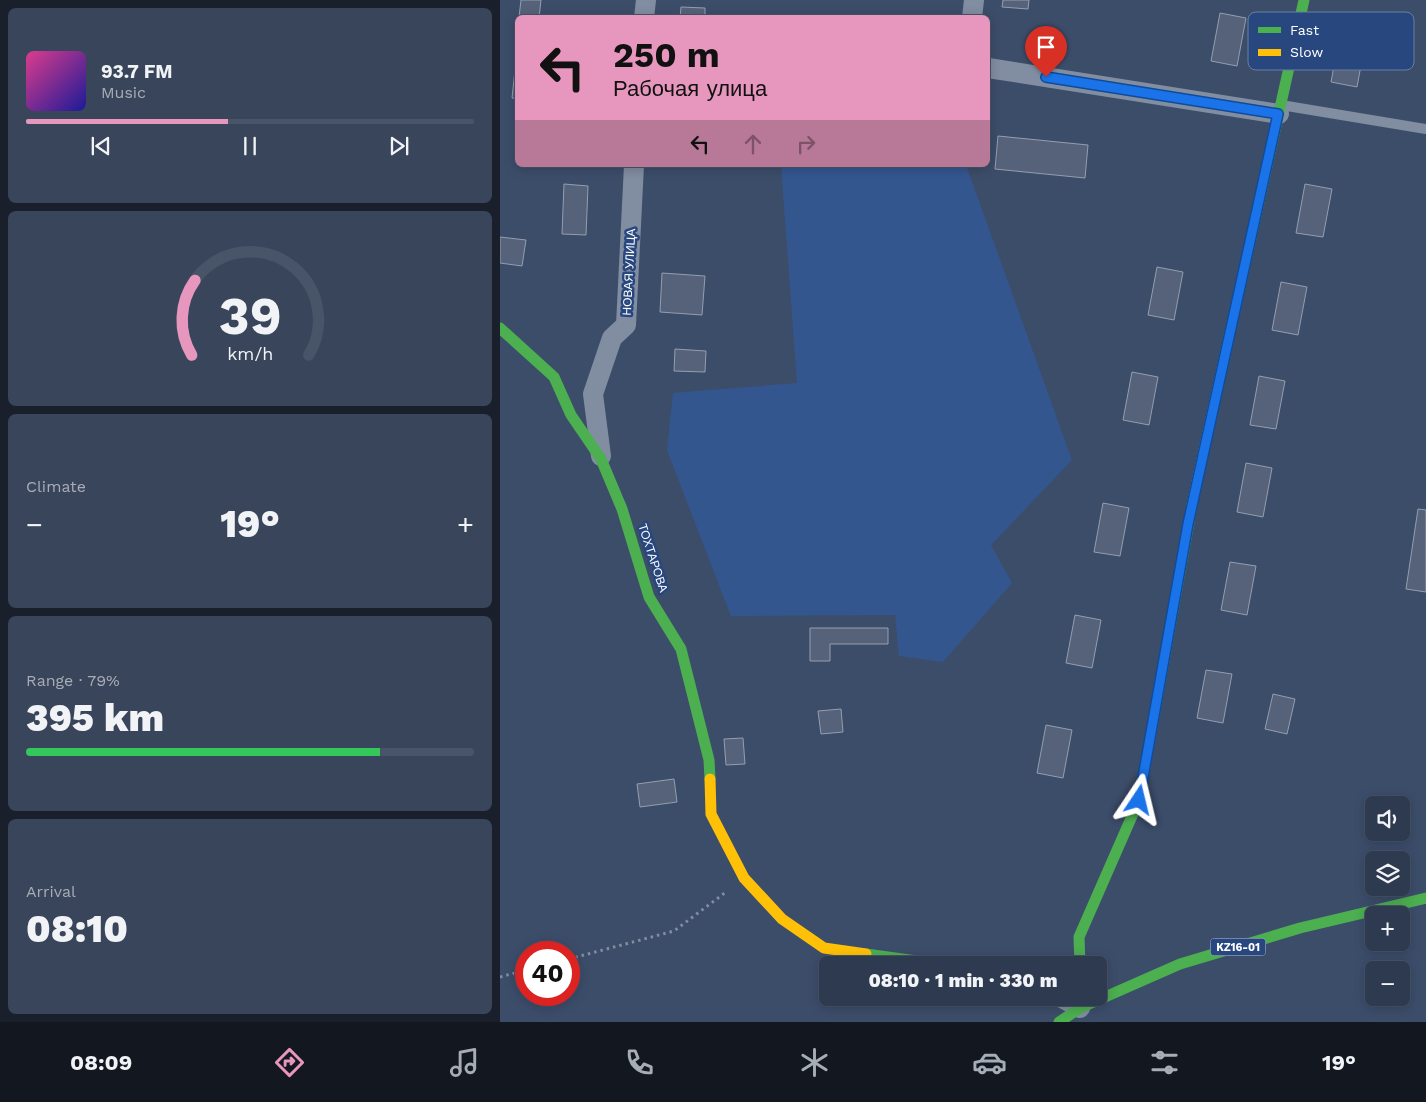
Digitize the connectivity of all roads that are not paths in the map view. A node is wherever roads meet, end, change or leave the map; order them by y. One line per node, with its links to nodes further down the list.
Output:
1 (646, 0): 3 (street)
2 (974, 0): 4 (street)
3 (644, 15)
4 (972, 15)
5 (990, 68): 7 (street)
6 (1288, 70): 7 (street)
7 (1279, 110): 8 (lane); 14 (street)
8 (1426, 129)
9 (634, 167): 11 (street, НОВАЯ УЛИЦА)
10 (500, 328): 11 (street, ТОХТАРОВА)
11 (601, 459): 13 (street, ТОХТАРОВА)
12 (1426, 898): 15 (street, KZ16-01)
13 (881, 956)
14 (1080, 956)
15 (1107, 992)
16 (1077, 1006): 17 (street, KZ16-01)
17 (1059, 1022)

